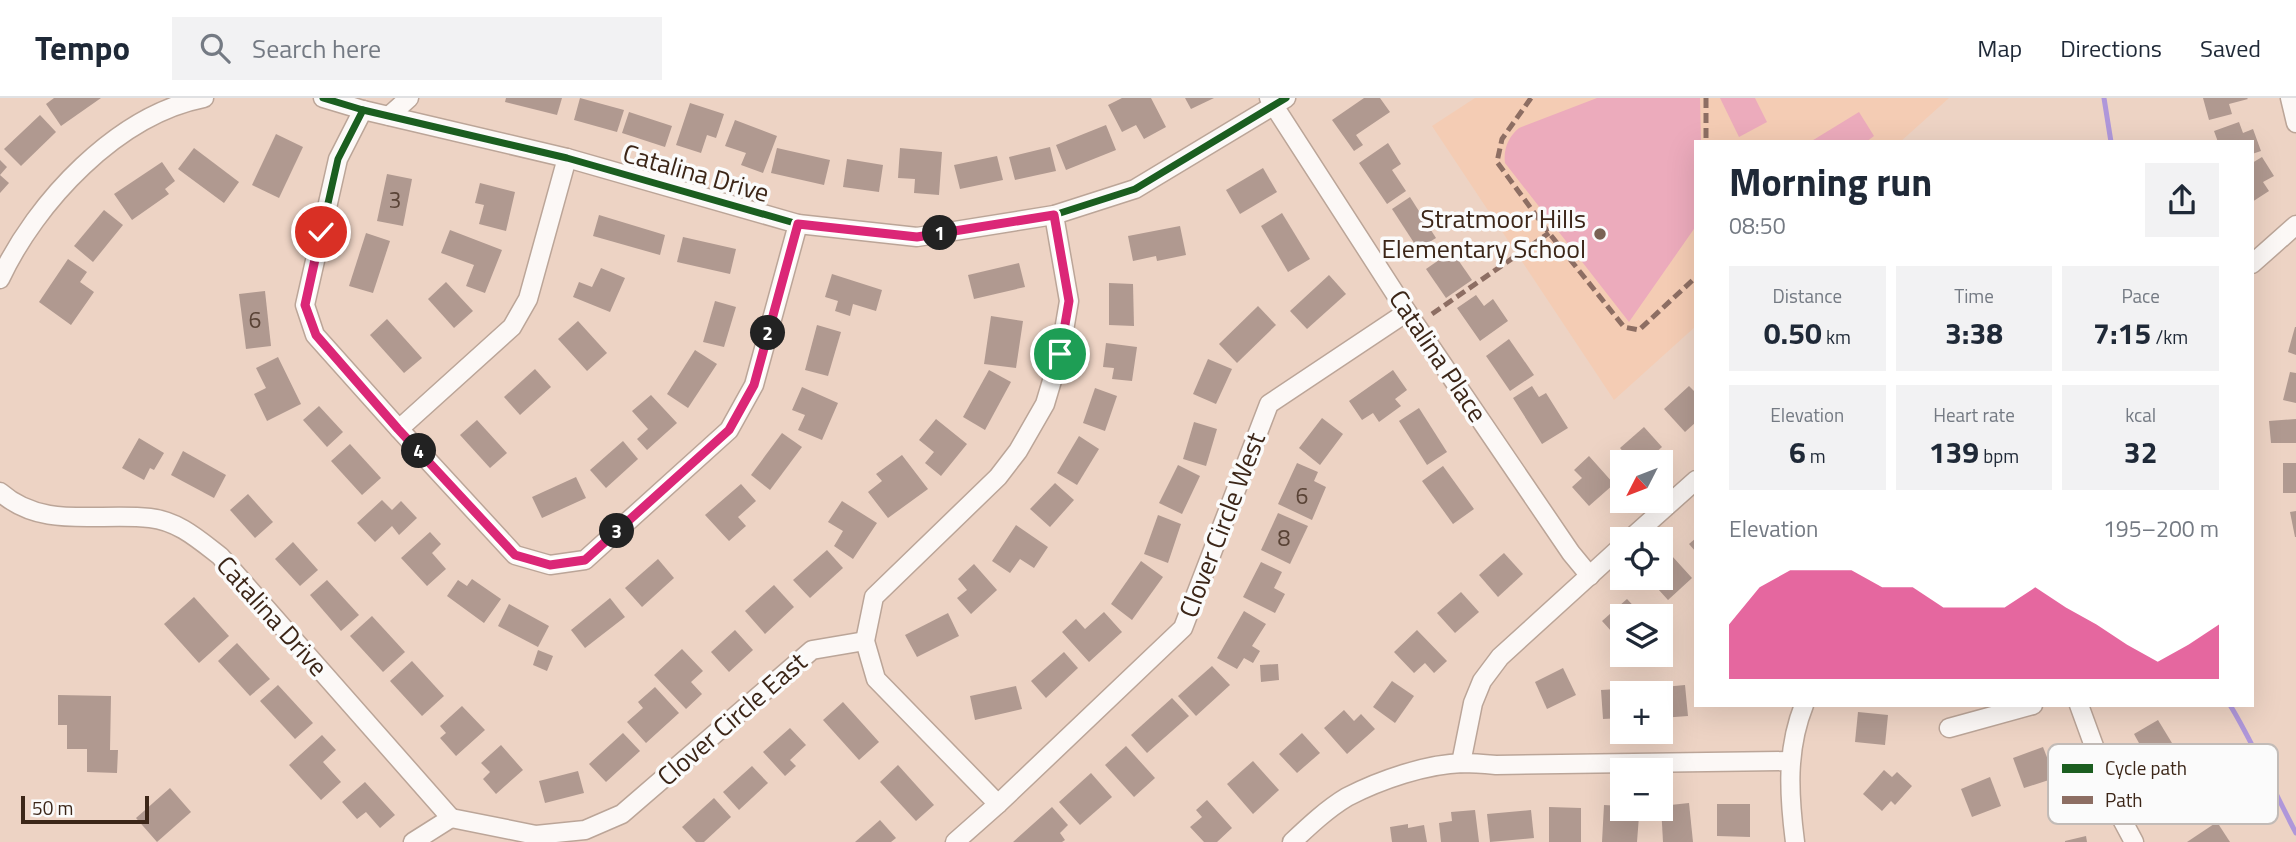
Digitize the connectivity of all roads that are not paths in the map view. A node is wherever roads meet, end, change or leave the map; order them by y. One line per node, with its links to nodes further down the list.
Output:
1 (204, 98): 13 (street)
2 (323, 98): 6 (street, Catalina Drive)
3 (408, 98): 7 (street)
4 (2290, 98): 8 (street)
5 (1276, 101): 10 (street, Catalina Drive); 16 (street, Catalina Place)
6 (363, 110): 7 (street, Catalina Drive); 17 (street)
7 (389, 116): 9 (street, Catalina Drive)
8 (2296, 123)
9 (567, 158): 11 (street, Catalina Drive); 17 (street)
10 (1054, 215): 11 (street, Catalina Drive); 23 (street)
11 (798, 224): 17 (street)
12 (2296, 225): 14 (street)
13 (6, 251): 15 (street)
14 (2254, 262)
15 (0, 279)
16 (1407, 312): 22 (street, Catalina Place); 31 (street, Clover Circle West)
17 (398, 429)
18 (1694, 482): 20 (street)
19 (0, 492): 32 (street, Catalina Drive)
20 (1643, 527)
21 (1610, 557): 22 (street)
22 (1590, 576): 30 (street)
23 (865, 641): 31 (street); 32 (street, Clover Circle East)
24 (1803, 707): 29 (street)
25 (2026, 707): 27 (street)
26 (2080, 707): 28 (street)
27 (1949, 728)
28 (2093, 744)
29 (1789, 761): 30 (street); 37 (street)
30 (1461, 763): 36 (street)
31 (998, 804): 35 (street, Clover Circle West)
32 (452, 818): 34 (street)
33 (2124, 824): 38 (street)
34 (413, 842)
35 (955, 842)
36 (1292, 842)
37 (1795, 842)
38 (2134, 842)

